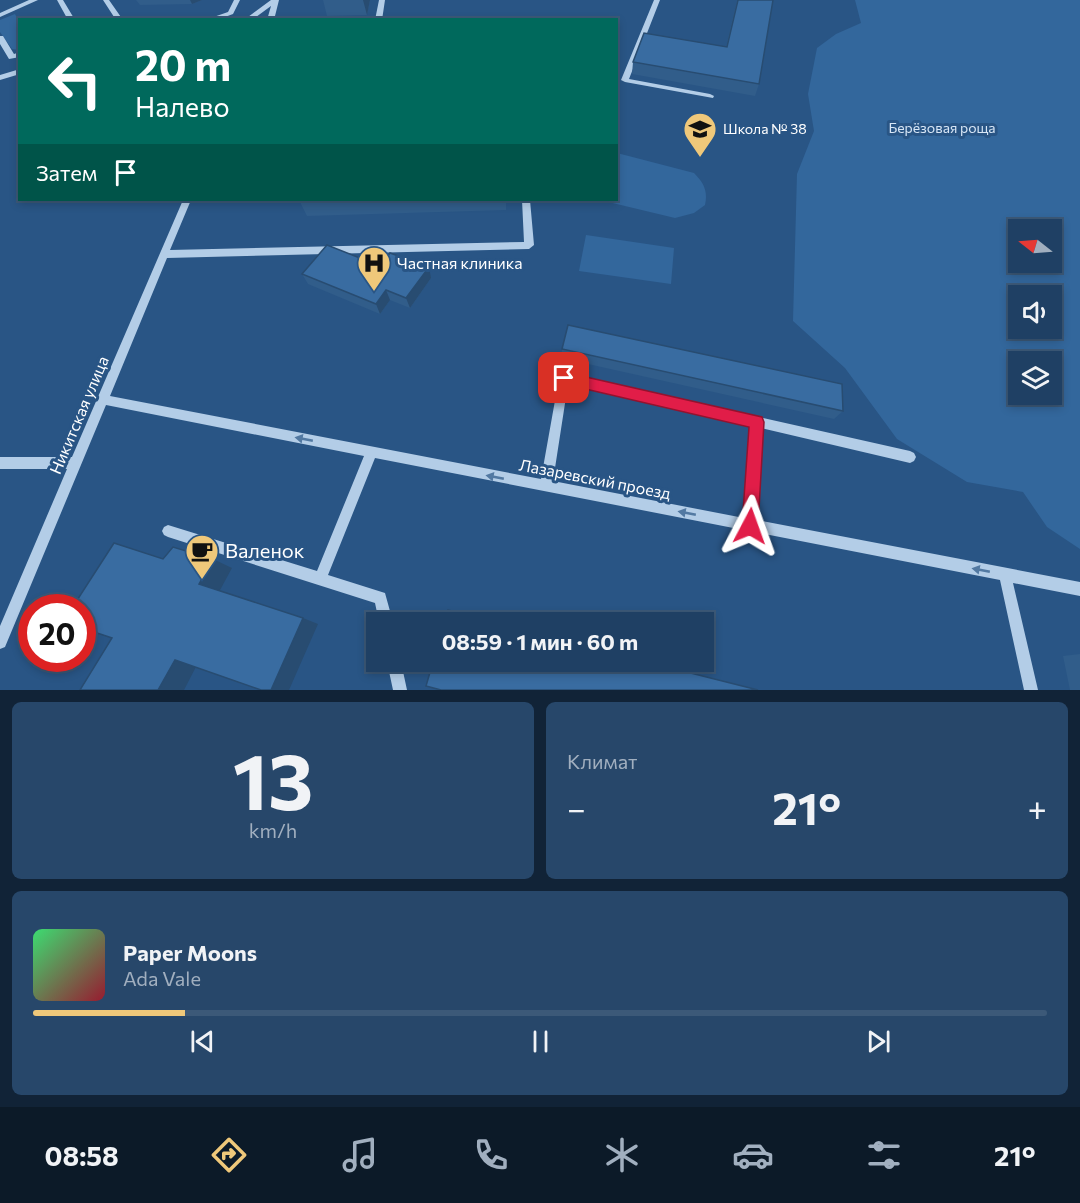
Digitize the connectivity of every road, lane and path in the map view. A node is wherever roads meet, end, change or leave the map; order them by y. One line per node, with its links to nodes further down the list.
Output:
1 (35, 0): 8 (street)
2 (60, 0): 9 (street)
3 (106, 0): 10 (street)
4 (237, 0): 11 (street)
5 (276, 0): 12 (street); 13 (street)
6 (382, 0): 14 (street)
7 (657, 0): 19 (street)
8 (0, 15)
9 (71, 18)
10 (119, 18)
11 (215, 18)
12 (250, 18)
13 (271, 18)
14 (378, 18)
15 (0, 38): 16 (street)
16 (18, 55)
17 (18, 72): 18 (street)
18 (0, 78)
19 (710, 96)
20 (187, 201): 22 (street, Никитская улица)
21 (526, 201): 22 (street)
22 (164, 254): 23 (street, Никитская улица)
23 (103, 400): 25 (street, Лазаревский проезд, one-way to 23); 28 (street, Никитская улица)
24 (756, 422): 26 (street); 29 (street); 30 (street)
25 (371, 453): 29 (street, Лазаревский проезд, one-way to 25); 33 (street)
26 (910, 458)
27 (0, 463): 28 (street)
28 (77, 463): 36 (street, Никитская улица)
29 (546, 486): 30 (street, Лазаревский проезд, one-way to 29)
30 (750, 526): 32 (street, Лазаревский проезд, one-way to 30)
31 (168, 531): 33 (street)
32 (1005, 574): 34 (street, Лазаревский проезд); 39 (street)
33 (320, 579): 35 (street)
34 (1080, 589)
35 (384, 612)
36 (0, 642)
37 (396, 672): 38 (street)
38 (400, 690)
39 (1031, 690)

